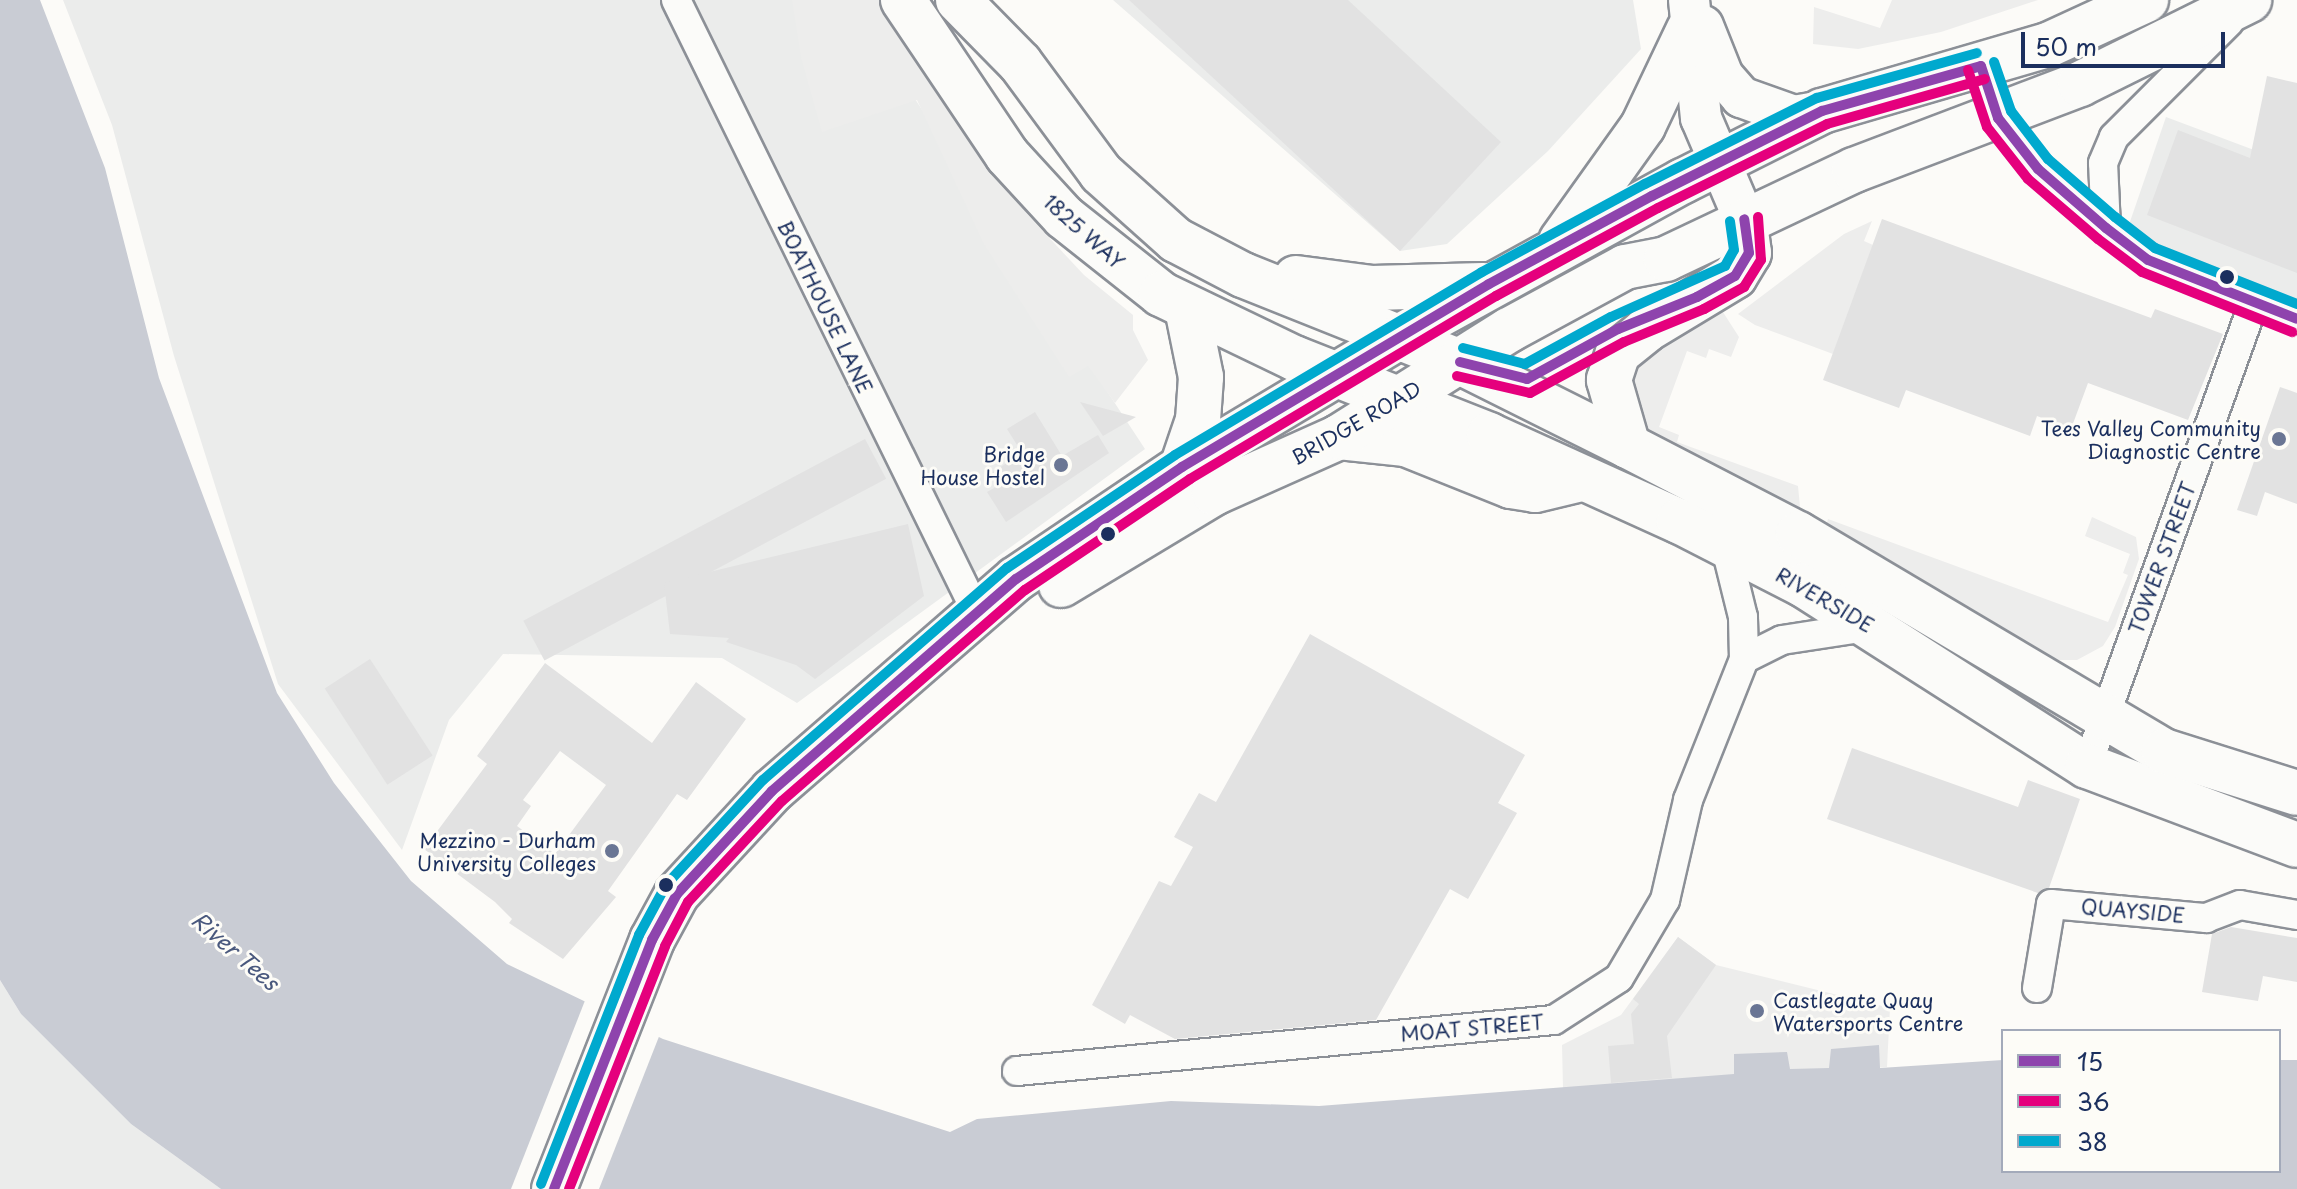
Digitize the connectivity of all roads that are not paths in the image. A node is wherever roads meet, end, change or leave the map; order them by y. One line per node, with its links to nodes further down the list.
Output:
1 (676, 0): 28 (street, BOATHOUSE LANE)
2 (903, 0): 17 (main road, 1825 WAY)
3 (958, 0): 14 (main road)
4 (2146, 0): 7 (main road, BRIDGE ROAD)
5 (2251, 0): 9 (main road, BRIDGE ROAD); 12 (street)
6 (1690, 10): 8 (street); 10 (street); 13 (main road)
7 (1981, 66): 8 (main road, BRIDGE ROAD); 9 (street)
8 (1822, 111): 10 (main road, BRIDGE ROAD)
9 (1998, 118): 11 (main road, BRIDGE ROAD); 12 (street)
10 (1722, 162): 11 (street); 13 (main road, BRIDGE ROAD)
11 (1744, 219): 20 (main road, BRIDGE ROAD); 24 (main road)
12 (2106, 228): 16 (street)
13 (1553, 252): 15 (main road, BRIDGE ROAD)
14 (1243, 275): 15 (main road); 19 (main road)
15 (1489, 284): 19 (main road, BRIDGE ROAD)
16 (2253, 304): 18 (street); 31 (street, TOWER STREET)
17 (1187, 308): 21 (main road, 1825 WAY); 25 (main road)
18 (2297, 319)
19 (1399, 337): 20 (main road, RIVERSIDE); 21 (main road, BRIDGE ROAD)
20 (1460, 362): 22 (main road, BRIDGE ROAD); 24 (main road, RIVERSIDE)
21 (1341, 375): 22 (main road, RIVERSIDE); 25 (main road, BRIDGE ROAD)
22 (1401, 399): 23 (main road, BRIDGE ROAD); 26 (main road, RIVERSIDE)
23 (1339, 437): 26 (main road); 28 (main road, BRIDGE ROAD)
24 (1628, 446): 31 (main road, RIVERSIDE)
25 (1182, 467): 28 (main road, BRIDGE ROAD)
26 (1581, 479): 27 (main road, RIVERSIDE)
27 (1725, 544): 29 (main road, RIVERSIDE); 30 (street, MOAT STREET)
28 (977, 613): 38 (main road, BRIDGE ROAD)
29 (1872, 626): 30 (street); 32 (main road, RIVERSIDE)
30 (1744, 659): 37 (street, MOAT STREET)
31 (2105, 718): 32 (street, TOWER STREET); 33 (main road, RIVERSIDE)
32 (2087, 766): 34 (main road, RIVERSIDE)
33 (2297, 793)
34 (2297, 845)
35 (2297, 915): 36 (street, QUAYSIDE)
36 (2037, 988)
37 (1017, 1071)
38 (554, 1189)

